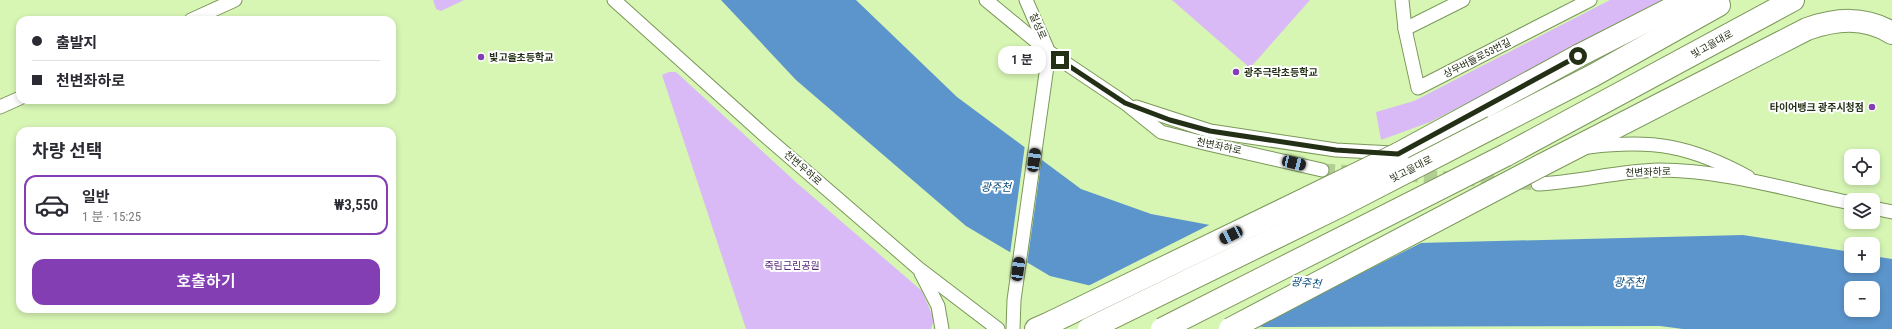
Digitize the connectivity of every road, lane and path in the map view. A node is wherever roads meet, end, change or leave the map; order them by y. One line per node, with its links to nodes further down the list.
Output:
1 (234, 0): 11 (street)
2 (614, 0): 29 (street, 천변우하로)
3 (986, 0): 16 (street, 천변좌하로)
4 (1026, 0): 16 (street, 칠성로)
5 (1402, 0): 14 (street, 상무버들로53번길)
6 (1463, 0): 14 (street)
7 (1590, 0): 14 (street, 상무버들로53번길)
8 (1712, 0): 22 (highway)
9 (1727, 0): 34 (highway, 빛고을대로, bridge)
10 (1793, 0): 17 (highway, 빛고을대로)
11 (210, 5): 12 (street)
12 (196, 16)
13 (1892, 24): 17 (highway)
14 (1405, 29)
15 (1892, 33): 21 (highway)
16 (1049, 52): 19 (street, 천변좌하로); 33 (street)
17 (1635, 86): 35 (highway, 빛고을대로, bridge)
18 (16, 100): 20 (street)
19 (1125, 103): 22 (street, 천변좌하로); 23 (street, 천변좌하로)
20 (0, 107)
21 (1577, 148): 24 (highway); 25 (street, 천변좌하로)
22 (1398, 154): 30 (highway, bridge)
23 (1322, 170)
24 (1539, 174): 25 (street, 천변좌하로); 36 (highway, bridge)
25 (1757, 182): 26 (street, 천변좌하로)
26 (1844, 201)
27 (1880, 209): 28 (street)
28 (1892, 212)
29 (918, 268): 31 (street); 32 (street, 천변우하로)
30 (1043, 326)
31 (942, 329)
32 (998, 329)
33 (1013, 329)
34 (1089, 329)
35 (1162, 329)
36 (1230, 329)

